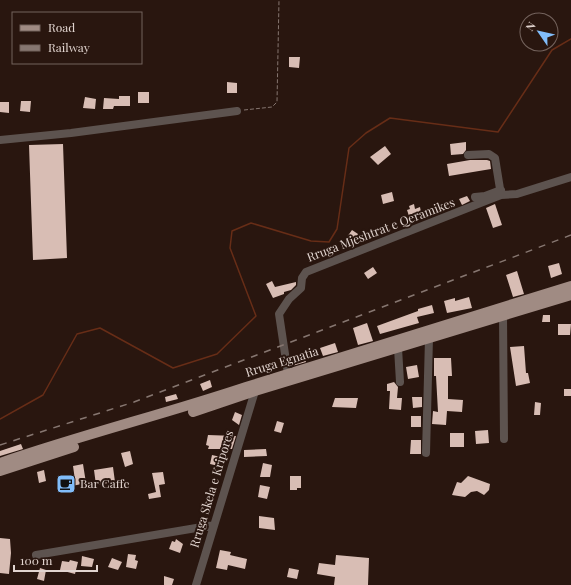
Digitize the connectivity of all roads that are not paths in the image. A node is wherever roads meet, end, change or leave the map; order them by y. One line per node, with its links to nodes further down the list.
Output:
1 (237, 111): 2 (street)
2 (0, 140)
3 (468, 155): 5 (street)
4 (571, 177): 5 (street, Rruga Mjeshtrat e Qeramikes)
5 (501, 193): 6 (street); 12 (street, Rruga Mjeshtrat e Qeramikes)
6 (475, 196)
7 (571, 286): 12 (main road, Rruga Egnatia)
8 (571, 295): 9 (main road, Rruga Egnatia)
9 (503, 315): 10 (main road, Rruga Egnatia); 15 (street)
10 (429, 338): 11 (main road, Rruga Egnatia); 16 (street)
11 (398, 348): 13 (street); 14 (main road, Rruga Egnatia)
12 (288, 374): 14 (main road, Rruga Egnatia)
13 (400, 382)
14 (250, 391): 17 (main road, Rruga Egnatia); 18 (main road, Rruga Egnatia); 19 (street, Rruga Skela e Kripores)
15 (504, 439)
16 (426, 453)
17 (0, 463)
18 (0, 471)
19 (214, 525): 20 (street); 21 (street, Rruga Skela e Kripores)
20 (36, 555)
21 (196, 585)

